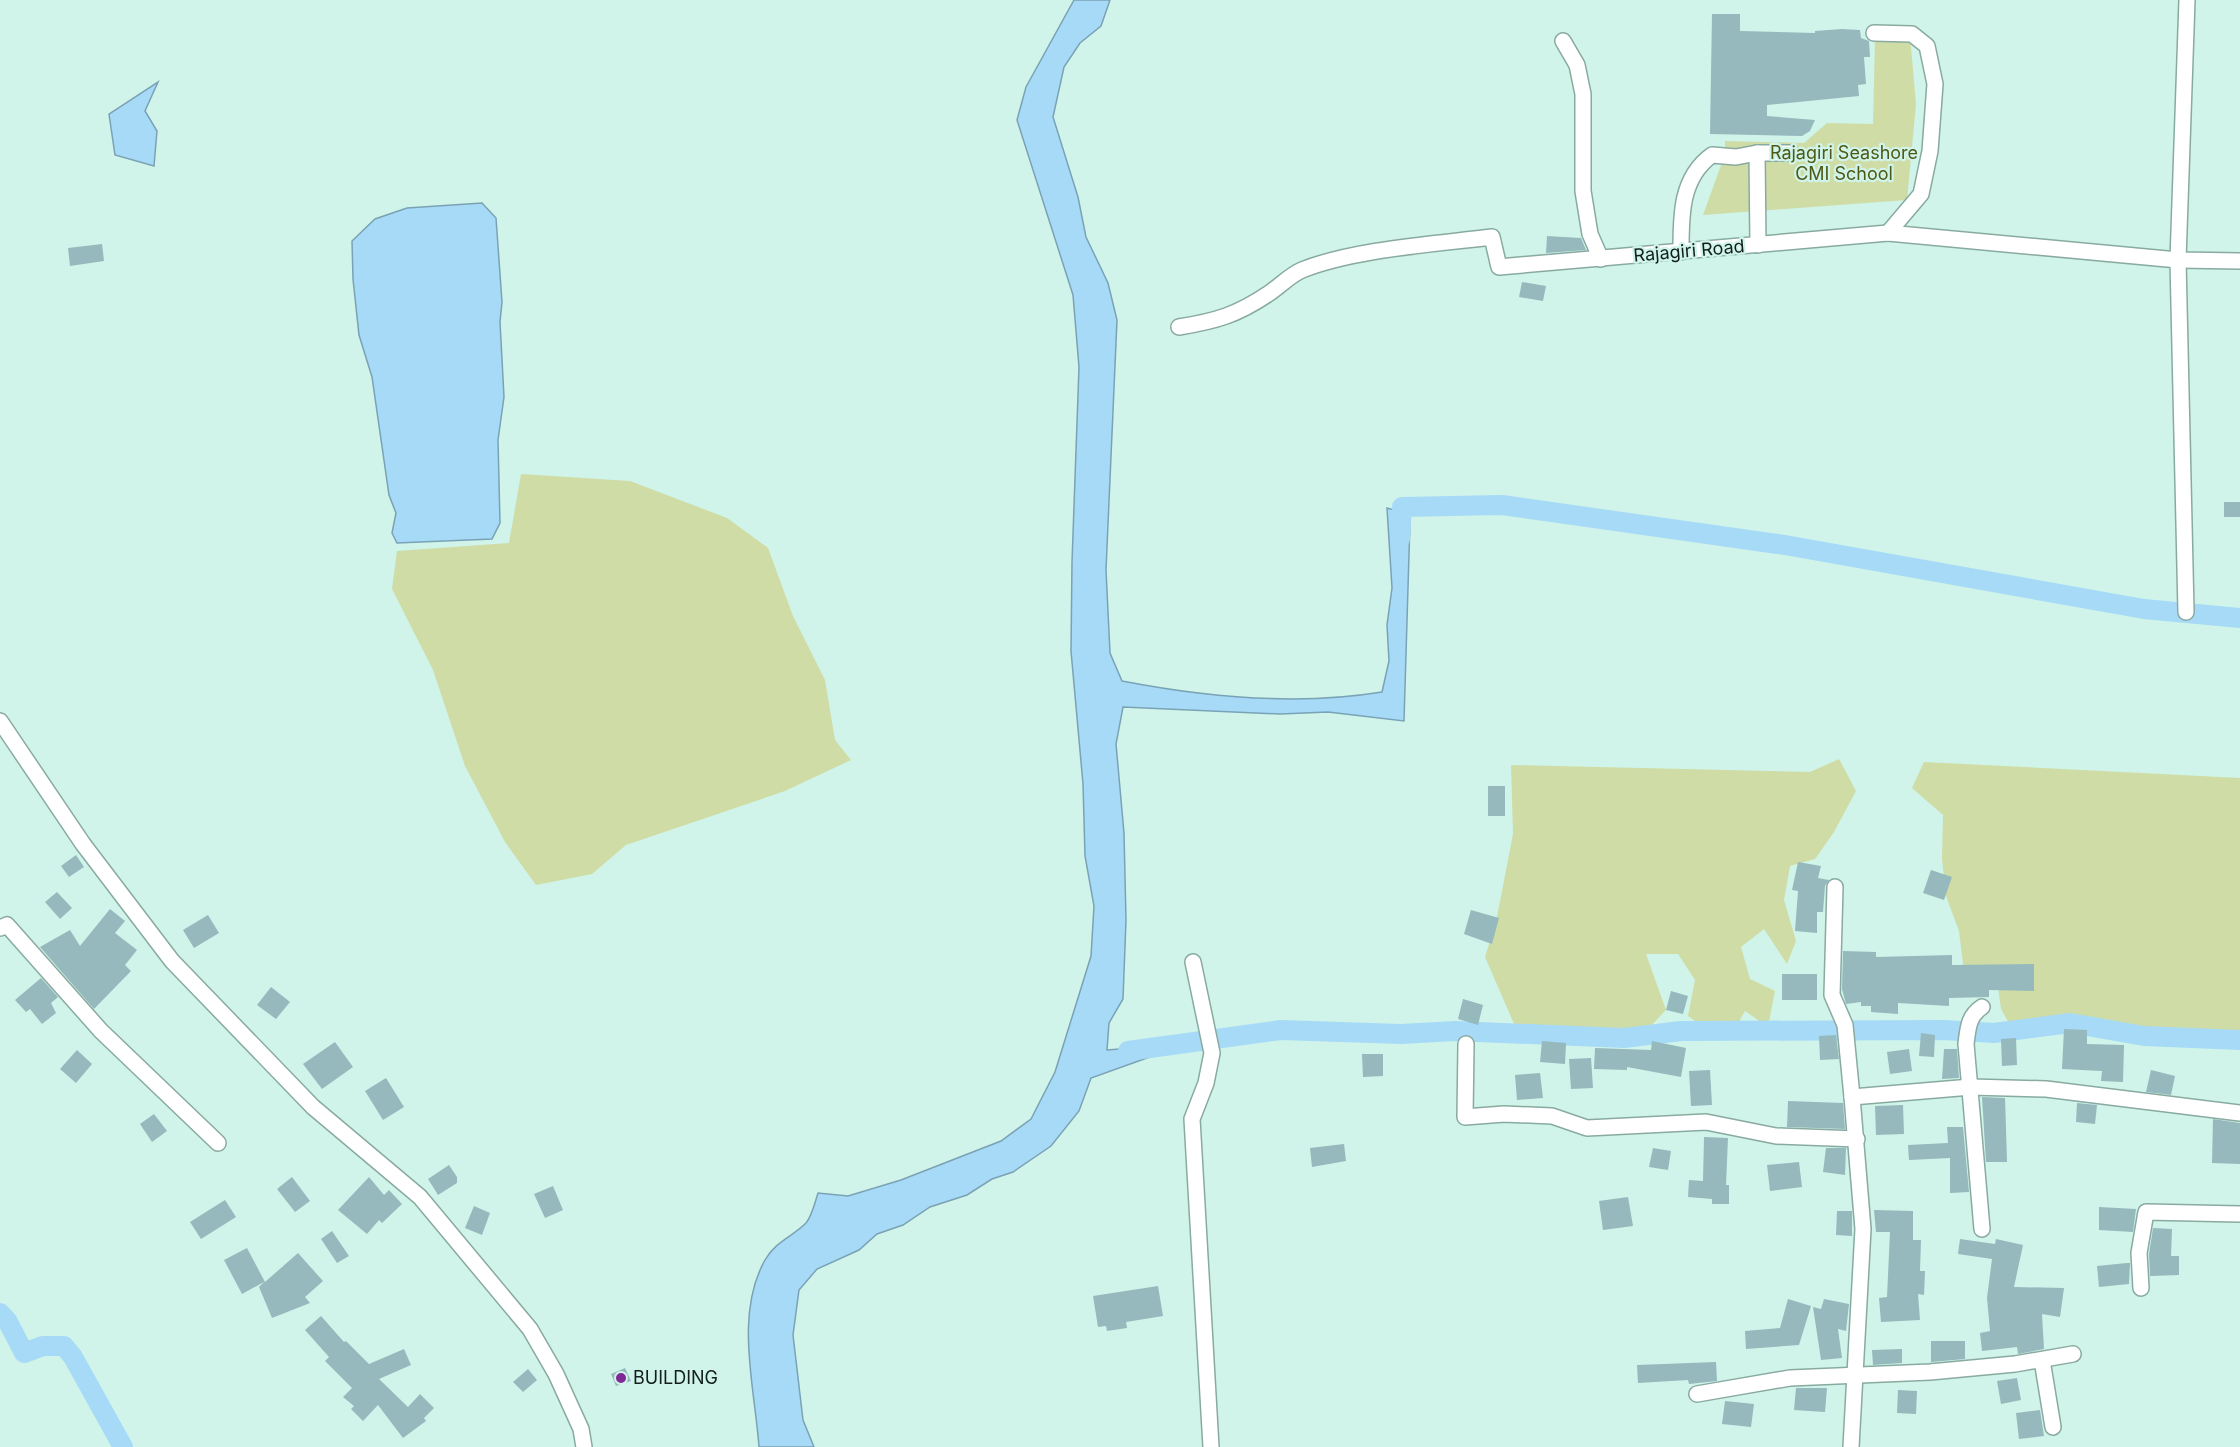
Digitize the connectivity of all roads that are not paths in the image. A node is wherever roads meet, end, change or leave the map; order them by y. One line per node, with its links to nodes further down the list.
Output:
1 (2187, 0): 10 (street)
2 (1874, 33): 6 (street)
3 (1563, 41): 9 (street)
4 (1757, 153): 5 (street); 7 (street); 8 (street)
5 (1791, 153)
6 (1888, 233): 7 (street, Rajagiri Road); 10 (street, Rajagiri Road)
7 (1758, 245): 8 (street, Rajagiri Road)
8 (1681, 252): 9 (street, Rajagiri Road)
9 (1601, 259): 12 (street, Rajagiri Road)
10 (2178, 260): 11 (street, Rajagiri Road); 13 (street)
11 (2240, 261)
12 (1179, 327)
13 (2186, 612)
14 (0, 721): 33 (street)
15 (1835, 887): 21 (street)
16 (0, 928): 24 (street)
17 (1193, 962): 34 (street)
18 (1982, 1007): 20 (street)
19 (1466, 1044): 23 (street)
20 (1971, 1087): 21 (street); 22 (street); 26 (street)
21 (1852, 1097): 23 (street)
22 (2240, 1113)
23 (1857, 1139): 30 (street)
24 (218, 1143)
25 (2240, 1214): 27 (street)
26 (1982, 1229)
27 (2141, 1288)
28 (2073, 1354): 29 (street)
29 (2042, 1360): 30 (street); 32 (street)
30 (1857, 1374): 31 (street); 35 (street)
31 (1697, 1394)
32 (2053, 1427)
33 (584, 1447)
34 (1211, 1447)
35 (1851, 1447)

